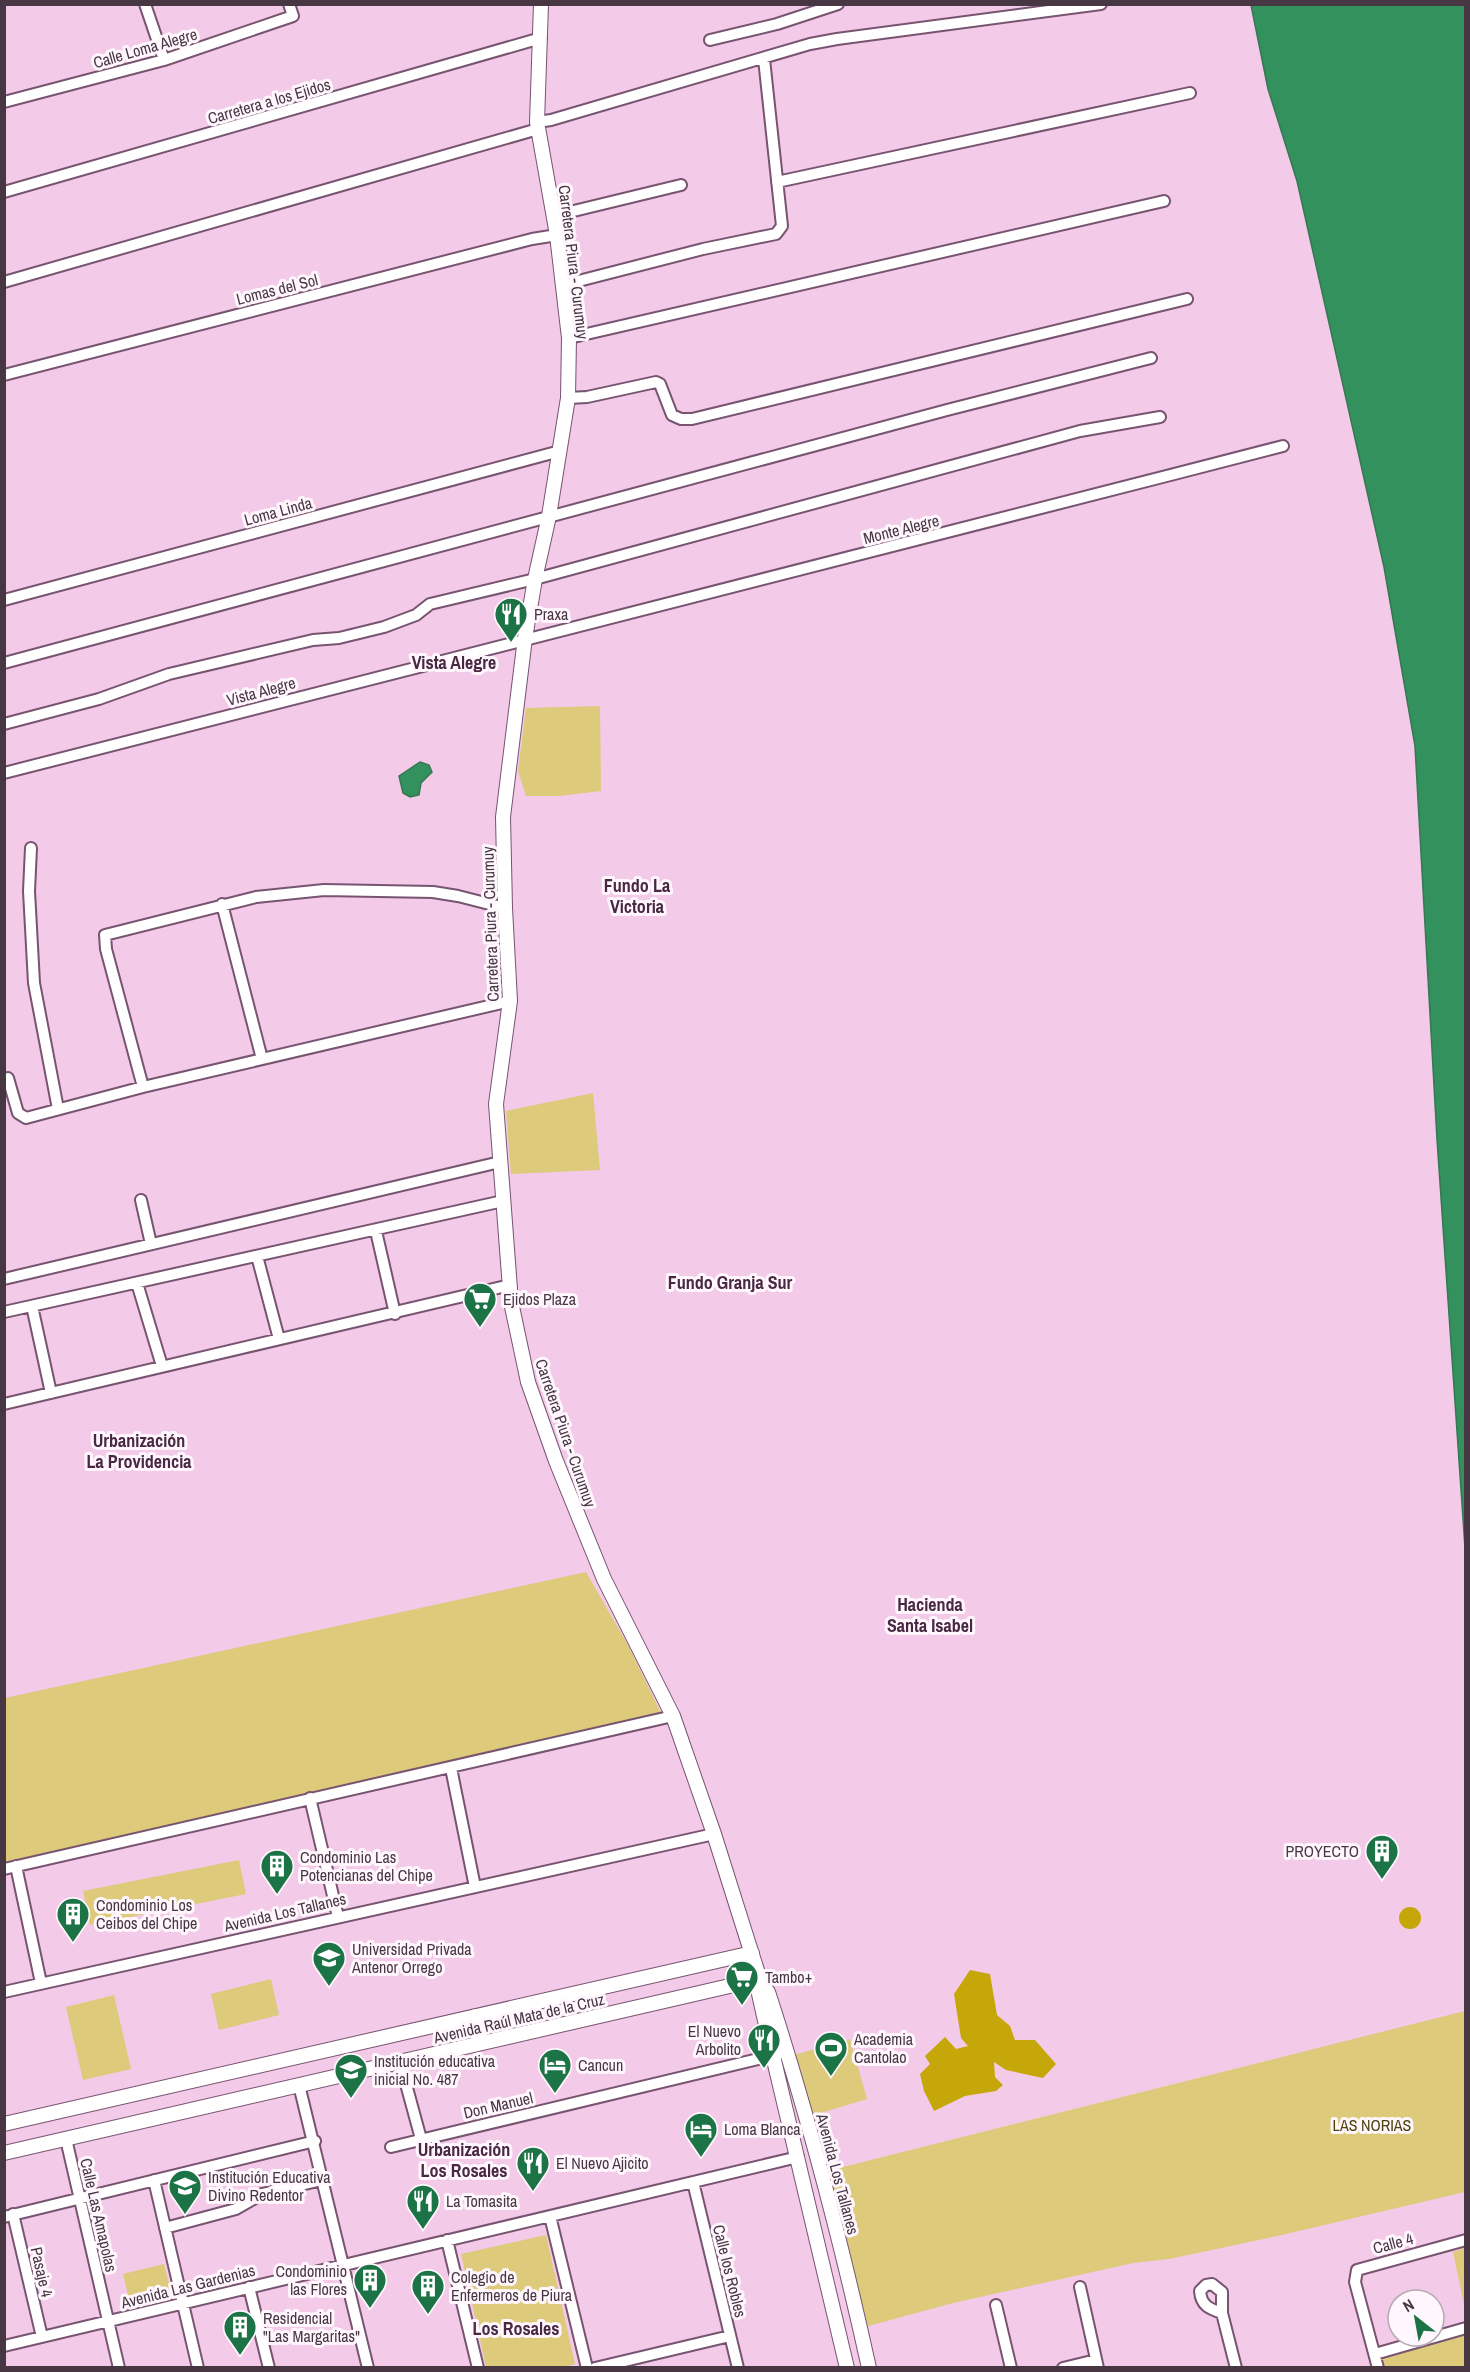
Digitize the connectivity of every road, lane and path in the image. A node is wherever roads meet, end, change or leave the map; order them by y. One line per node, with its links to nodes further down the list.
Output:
1 (145, 4): 9 (street)
2 (289, 4): 9 (street, Calle Loma Alegre)
3 (541, 4): 6 (main road, Carretera Piura - Curumuy)
4 (837, 4): 7 (street)
5 (1101, 4): 8 (street)
6 (541, 38): 12 (main road, Carretera Piura - Curumuy); 15 (street, Carretera a los Ejidos)
7 (710, 40)
8 (764, 59): 12 (street); 13 (street)
9 (164, 60): 11 (street, Calle Loma Alegre)
10 (1190, 93): 13 (street)
11 (4, 102)
12 (538, 126): 17 (main road, Carretera Piura - Curumuy); 19 (street)
13 (777, 182): 20 (street)
14 (681, 185): 17 (street)
15 (4, 192)
16 (1164, 201): 22 (street)
17 (553, 216): 18 (main road, Carretera Piura - Curumuy)
18 (557, 235): 20 (main road, Carretera Piura - Curumuy); 24 (street, Lomas del Sol)
19 (4, 282)
20 (563, 285): 22 (main road, Carretera Piura - Curumuy)
21 (1186, 299): 25 (street)
22 (569, 338): 25 (main road, Carretera Piura - Curumuy)
23 (1151, 358): 29 (street)
24 (4, 375)
25 (568, 398): 28 (main road, Carretera Piura - Curumuy)
26 (1160, 417): 30 (street)
27 (1284, 446): 32 (street, Monte Alegre)
28 (560, 451): 29 (main road, Carretera Piura - Curumuy); 31 (street, Loma Linda)
29 (549, 516): 30 (main road, Carretera Piura - Curumuy); 33 (street)
30 (535, 579): 32 (main road, Carretera Piura - Curumuy); 34 (street)
31 (4, 600)
32 (525, 638): 35 (street, Vista Alegre); 38 (main road, Carretera Piura - Curumuy)
33 (4, 663)
34 (4, 724)
35 (4, 773)
36 (31, 848): 43 (street)
37 (222, 904): 38 (street); 40 (street); 42 (street)
38 (505, 908): 39 (main road, Carretera Piura - Curumuy)
39 (510, 1001): 40 (street); 44 (main road, Carretera Piura - Curumuy)
40 (262, 1059): 42 (street)
41 (8, 1078): 43 (street)
42 (143, 1087): 43 (street)
43 (58, 1109)
44 (500, 1161): 46 (main road, Carretera Piura - Curumuy); 48 (street)
45 (141, 1200): 48 (street)
46 (503, 1201): 47 (street); 52 (main road, Carretera Piura - Curumuy)
47 (376, 1231): 49 (street); 55 (street)
48 (151, 1244): 50 (street)
49 (257, 1256): 51 (street); 56 (street)
50 (4, 1279)
51 (137, 1283): 53 (street); 57 (street)
52 (510, 1286): 55 (street); 60 (main road, Carretera Piura - Curumuy)
53 (32, 1306): 54 (street); 58 (street)
54 (4, 1312)
55 (395, 1314): 56 (street)
56 (279, 1339): 57 (street)
57 (162, 1366): 58 (street)
58 (51, 1393): 59 (street)
59 (4, 1404)
60 (673, 1716): 61 (street); 63 (main road, Carretera Piura - Curumuy)
61 (451, 1768): 62 (street); 66 (street)
62 (310, 1798): 64 (street); 67 (street)
63 (714, 1834): 66 (street, Avenida Los Tallanes); 68 (main road, Carretera Piura - Curumuy)
64 (16, 1866): 65 (street); 69 (street)
65 (4, 1869)
66 (476, 1887): 67 (street, Avenida Los Tallanes)
67 (338, 1917): 69 (street, Avenida Los Tallanes)
68 (752, 1953): 70 (main road, Carretera Piura - Curumuy); 72 (main road, Avenida Raúl Mata de la Cruz)
69 (41, 1983): 71 (street, Avenida Los Tallanes)
70 (762, 1987): 73 (main road, Avenida Raúl Mata de la Cruz); 74 (main road, Avenida Los Tallanes); 75 (main road, Avenida Los Tallanes)
71 (4, 1992)
72 (476, 2016): 73 (main road); 78 (main road, Avenida Raúl Mata de la Cruz)
73 (481, 2043): 76 (main road, Avenida Raúl Mata de la Cruz)
74 (788, 2052): 75 (street, Don Manuel); 116 (main road, Avenida Los Tallanes)
75 (773, 2056): 80 (street, Don Manuel); 84 (main road, Avenida Los Tallanes)
76 (400, 2062): 77 (main road, Avenida Raúl Mata de la Cruz); 80 (street)
77 (299, 2085): 79 (main road, Avenida Raúl Mata de la Cruz); 81 (street)
78 (4, 2124)
79 (66, 2139): 83 (main road, Avenida Raúl Mata de la Cruz); 88 (street, Calle Las Amapolas)
80 (421, 2139): 82 (street, Don Manuel)
81 (315, 2141): 85 (street); 86 (street)
82 (391, 2147)
83 (4, 2153)
84 (798, 2157): 87 (street, Avenida Las Gardenias); 115 (main road, Avenida Los Tallanes)
85 (154, 2180): 88 (street); 91 (street)
86 (322, 2180): 91 (street); 94 (street)
87 (693, 2182): 90 (street, Avenida Las Gardenias); 102 (street, Calle los Robles)
88 (80, 2198): 89 (street); 100 (street, Calle Las Amapolas)
89 (9, 2216): 103 (street, Pasaje 4)
90 (550, 2216): 92 (street, Avenida Las Gardenias); 112 (street)
91 (165, 2228): 97 (street)
92 (447, 2240): 94 (street, Avenida Las Gardenias); 111 (street)
93 (1466, 2240): 105 (street, Calle 4)
94 (342, 2264): 95 (street, Avenida Las Gardenias); 110 (street)
95 (249, 2287): 97 (street, Avenida Las Gardenias); 109 (street)
96 (1080, 2287): 106 (street)
97 (183, 2302): 100 (street, Avenida Las Gardenias); 108 (street)
98 (996, 2305): 117 (street)
99 (1222, 2313): 119 (street)
100 (109, 2321): 103 (street, Avenida Las Gardenias); 107 (street, Calle Las Amapolas)
101 (1466, 2328): 105 (street)
102 (730, 2336): 113 (street); 114 (street, Calle los Robles)
103 (42, 2337): 104 (street, Avenida Las Gardenias)
104 (4, 2346)
105 (1375, 2354): 120 (street, Calle 4)
106 (1097, 2364): 118 (street)
107 (119, 2367)
108 (198, 2367)
109 (269, 2367)
110 (368, 2367)
111 (478, 2367)
112 (587, 2367)
113 (595, 2367)
114 (738, 2367)
115 (847, 2367)
116 (869, 2367)
117 (1011, 2367)
118 (1063, 2367)
119 (1236, 2367)
120 (1378, 2367)

